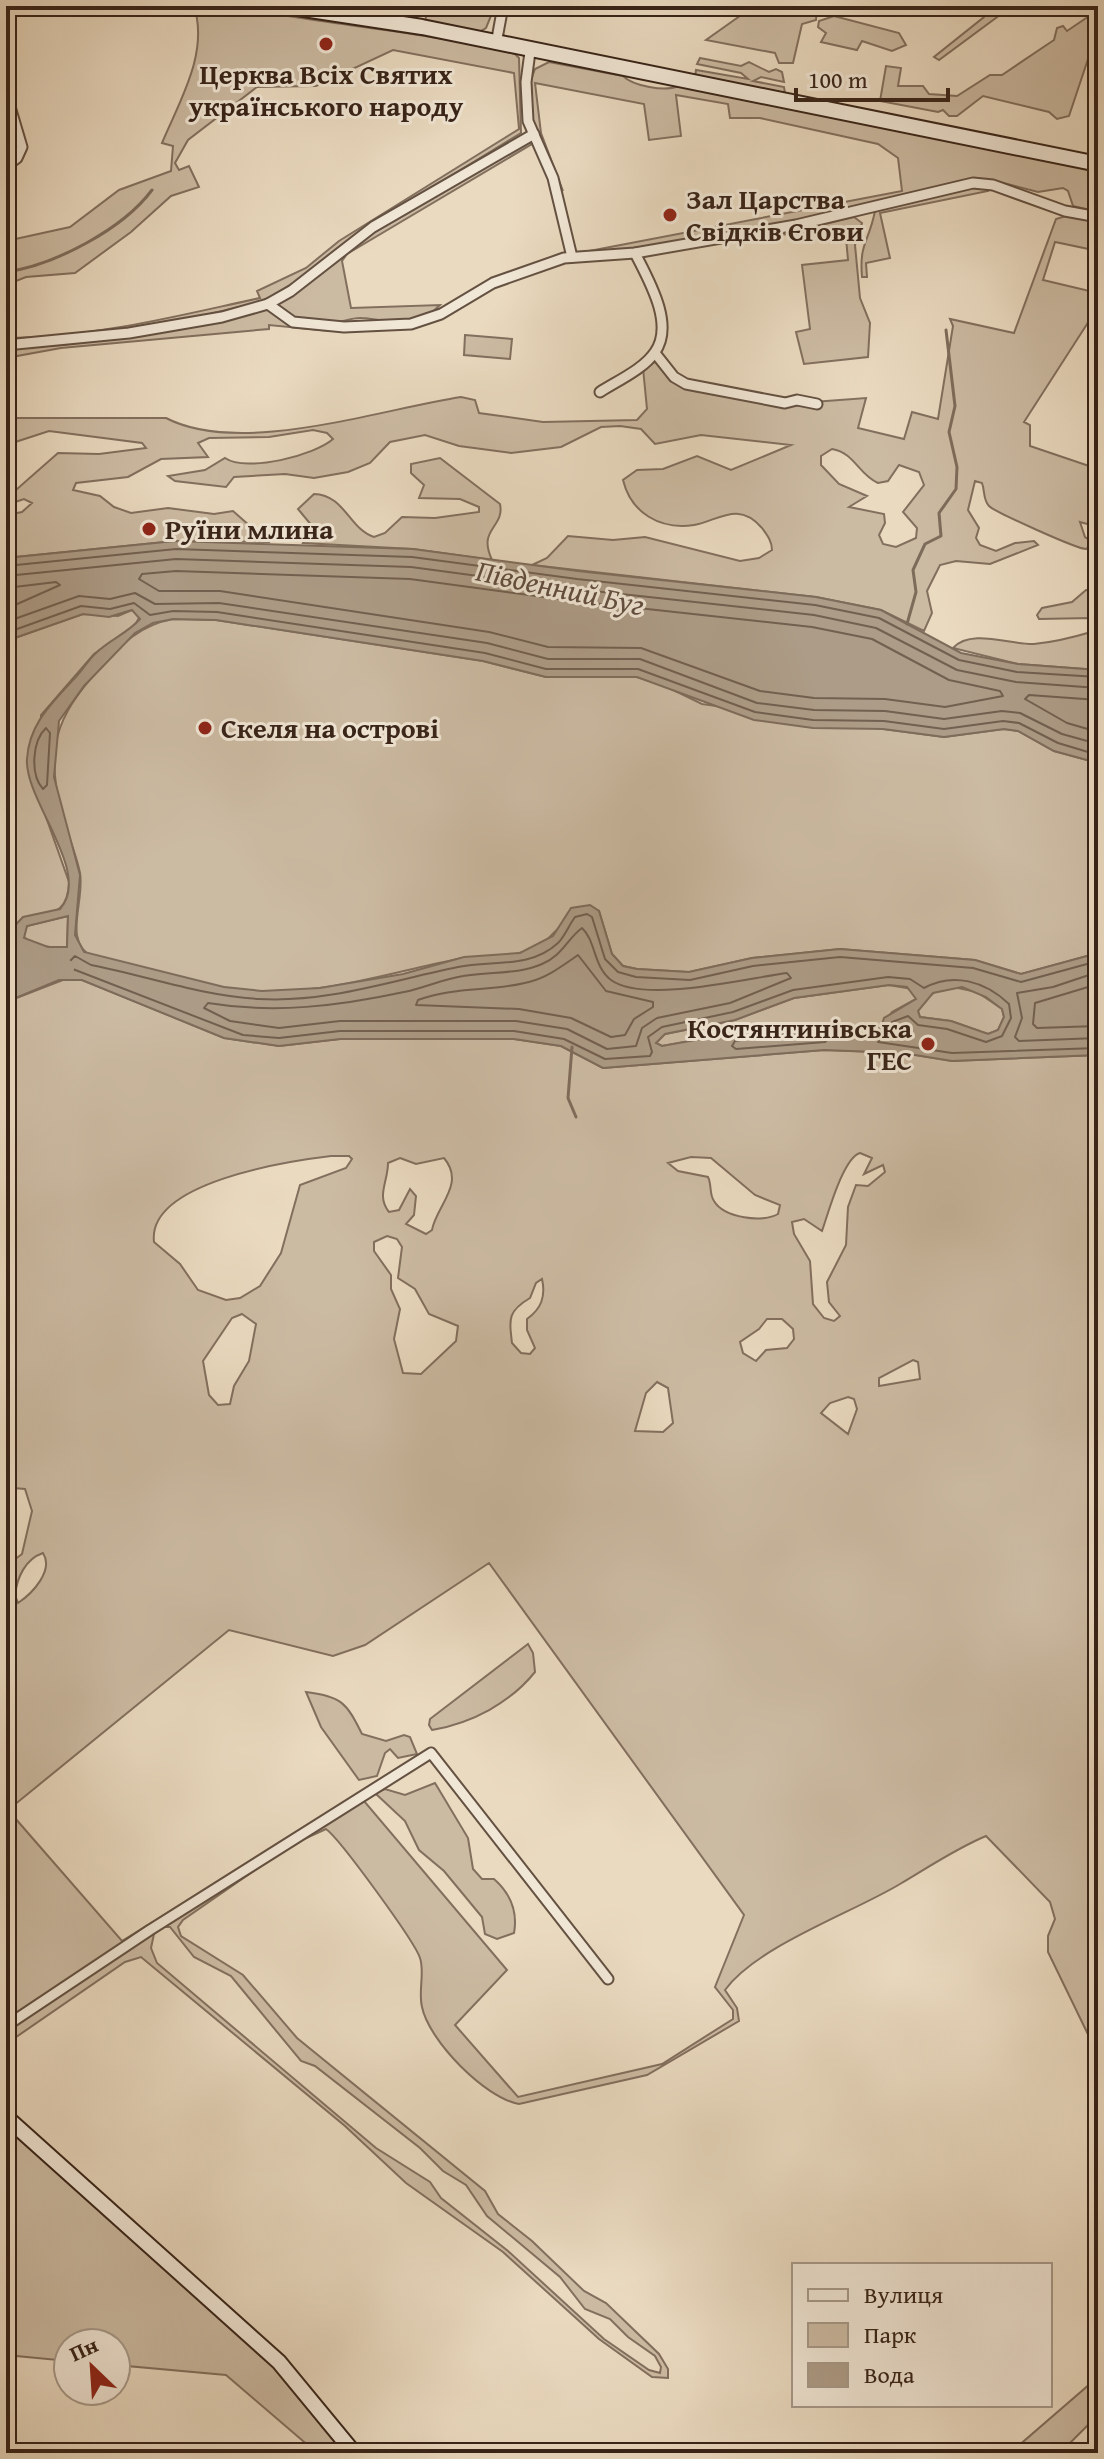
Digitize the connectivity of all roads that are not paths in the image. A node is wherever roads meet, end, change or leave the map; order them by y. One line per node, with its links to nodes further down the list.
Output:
1 (284, 6): 3 (street)
2 (503, 6): 3 (street)
3 (496, 44): 4 (street)
4 (530, 52): 6 (street); 7 (street)
5 (6, 93): 8 (street)
6 (534, 134): 11 (street); 12 (street)
7 (1098, 164)
8 (6, 166)
9 (1098, 217): 10 (street)
10 (635, 253): 11 (street); 14 (street)
11 (572, 257): 12 (street)
12 (268, 304): 13 (street)
13 (6, 345)
14 (655, 353): 15 (street); 16 (street)
15 (600, 392)
16 (817, 404)
17 (608, 1979): 18 (street)
18 (6, 2026)
19 (6, 2117): 20 (street)
20 (354, 2453)

